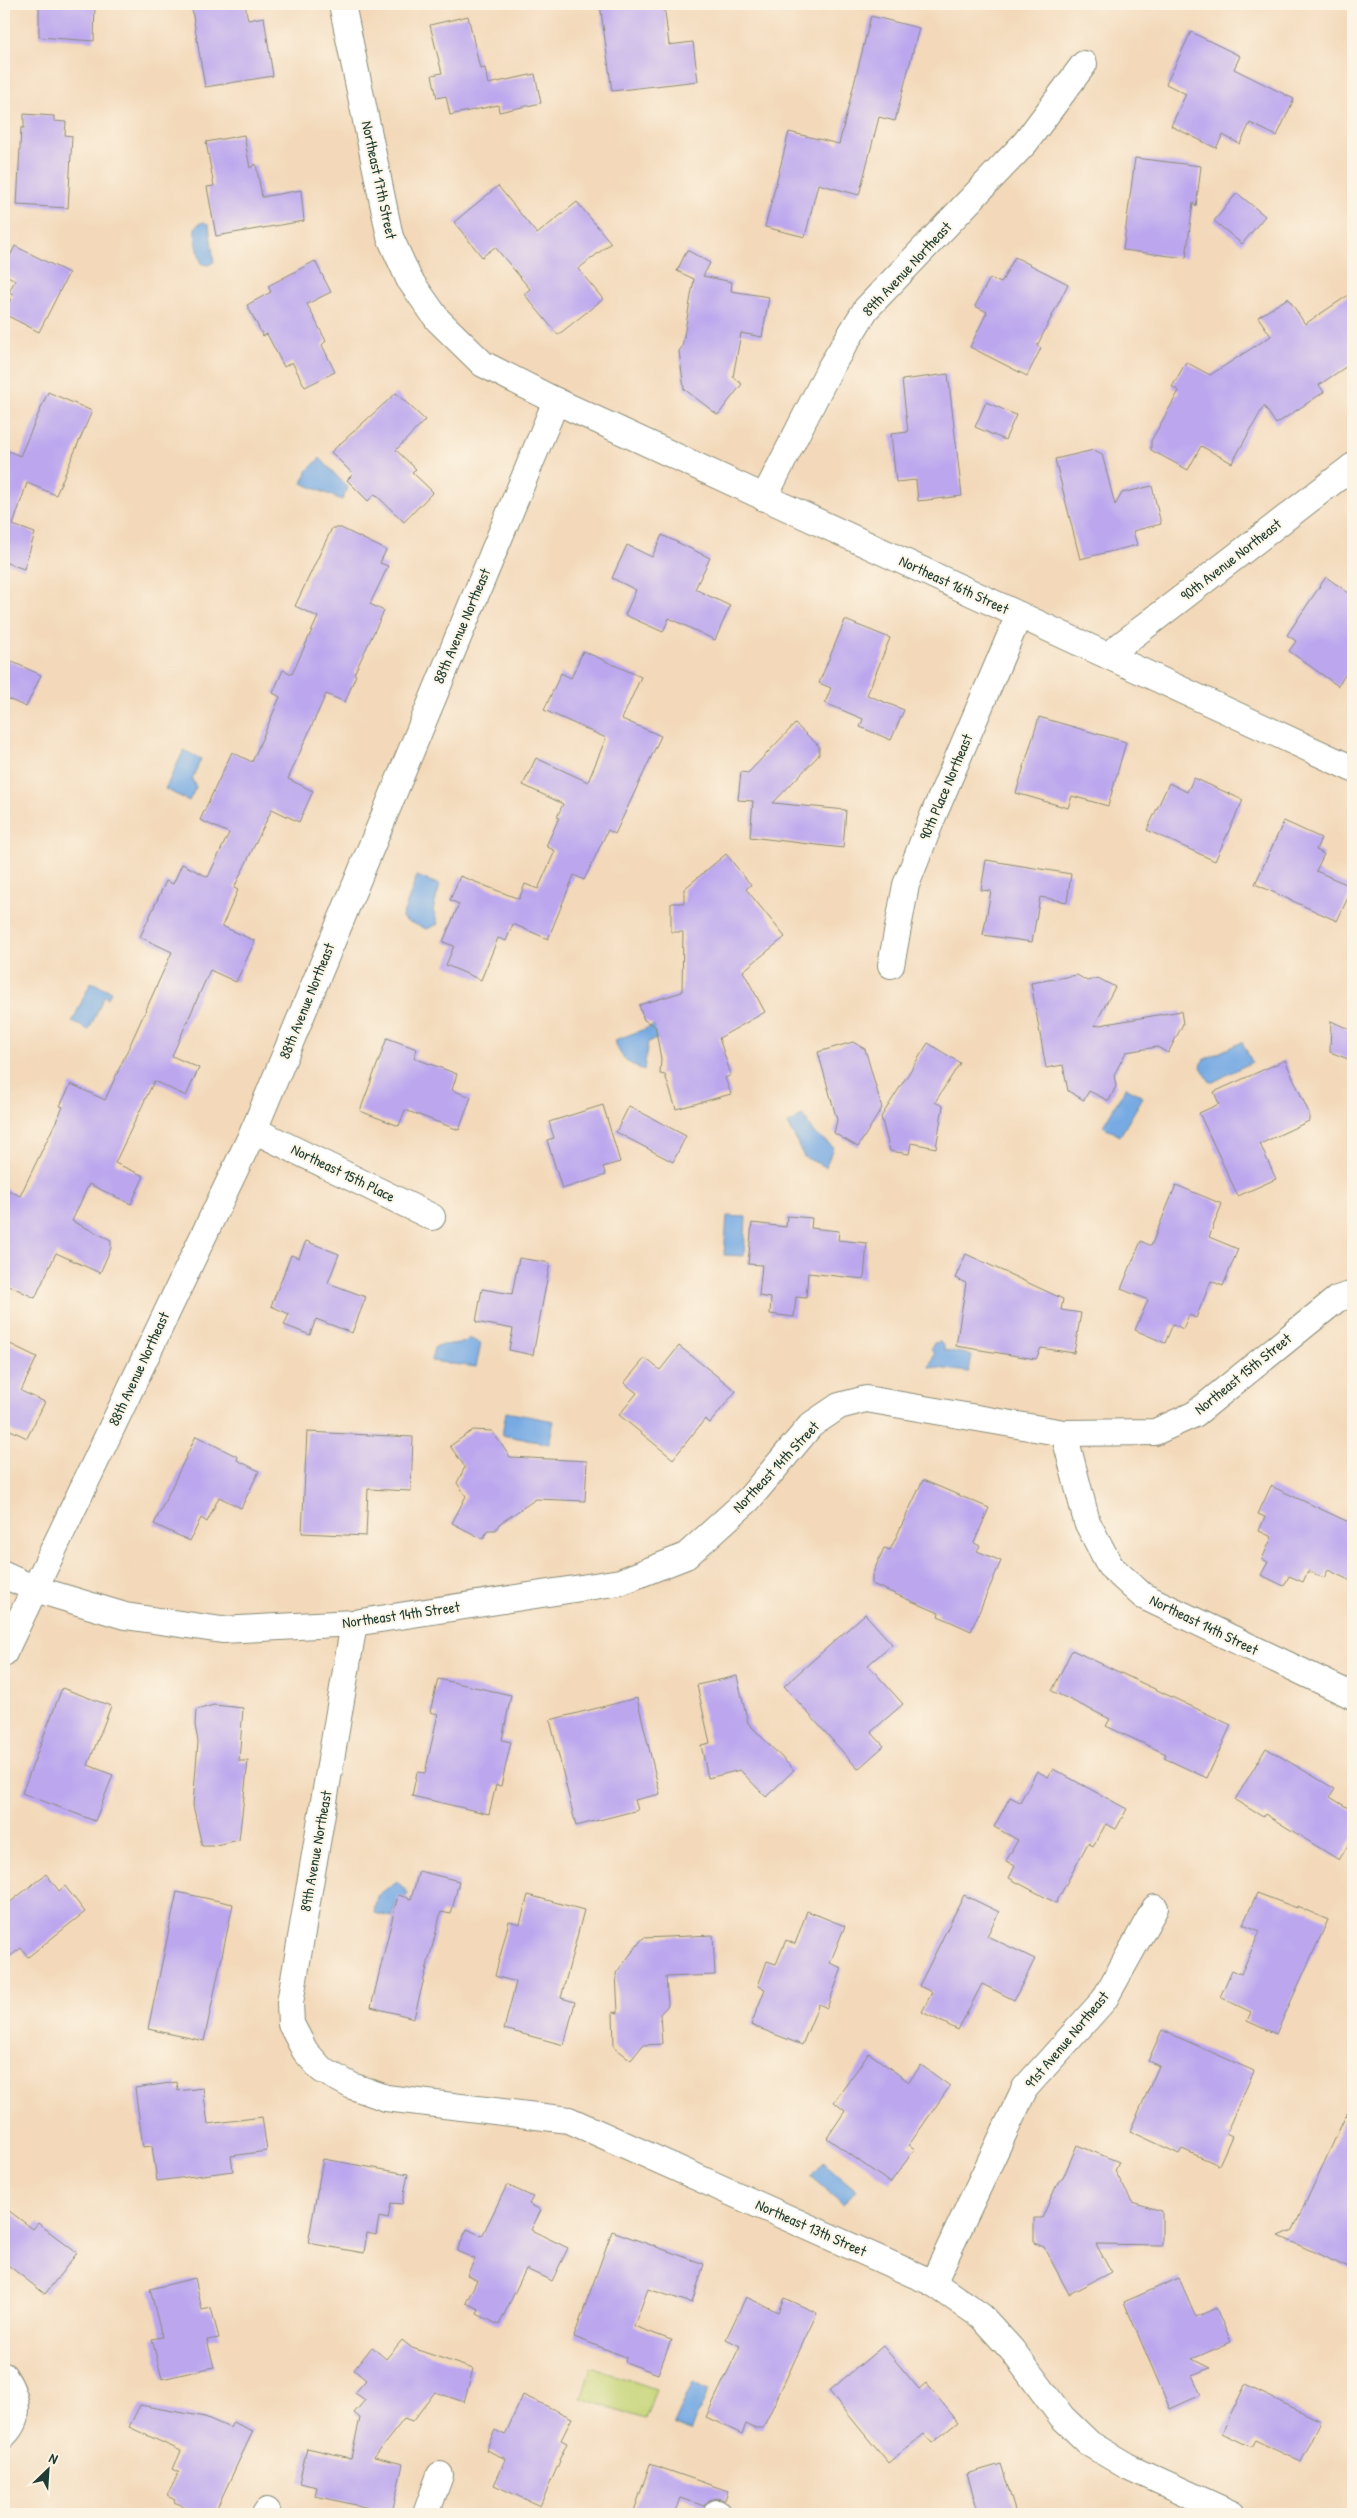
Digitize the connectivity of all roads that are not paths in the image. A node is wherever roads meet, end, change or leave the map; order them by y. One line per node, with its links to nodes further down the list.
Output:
1 (342, 4): 3 (street, Northeast 17th Street)
2 (1084, 64): 5 (street, 89th Avenue Northeast)
3 (556, 401): 5 (street, Northeast 16th Street); 10 (street, 88th Avenue Northeast)
4 (1353, 466): 7 (street, 90th Avenue Northeast)
5 (764, 498): 6 (street, Northeast 16th Street)
6 (1019, 615): 7 (street, Northeast 16th Street); 9 (street, 90th Place Northeast)
7 (1108, 655): 8 (street, Northeast 16th Street)
8 (1353, 769)
9 (891, 965)
10 (254, 1130): 11 (street, Northeast 15th Place); 15 (street, 88th Avenue Northeast)
11 (432, 1217)
12 (1353, 1294): 13 (street, Northeast 15th Street)
13 (1064, 1433): 16 (street, Northeast 14th Street); 18 (street, Northeast 14th Street)
14 (4, 1575): 15 (street, Northeast 14th Street)
15 (35, 1589): 16 (street, Northeast 14th Street); 17 (street, 88th Avenue Northeast)
16 (354, 1623): 20 (street, 89th Avenue Northeast)
17 (4, 1653)
18 (1353, 1696)
19 (1155, 1908): 21 (street, 91st Avenue Northeast)
20 (322, 2070): 21 (street, Northeast 13th Street)
21 (933, 2283): 26 (street, Northeast 13th Street)
22 (4, 2376): 23 (street)
23 (8, 2431)
24 (440, 2475): 25 (street)
25 (426, 2514)
26 (1232, 2514)

